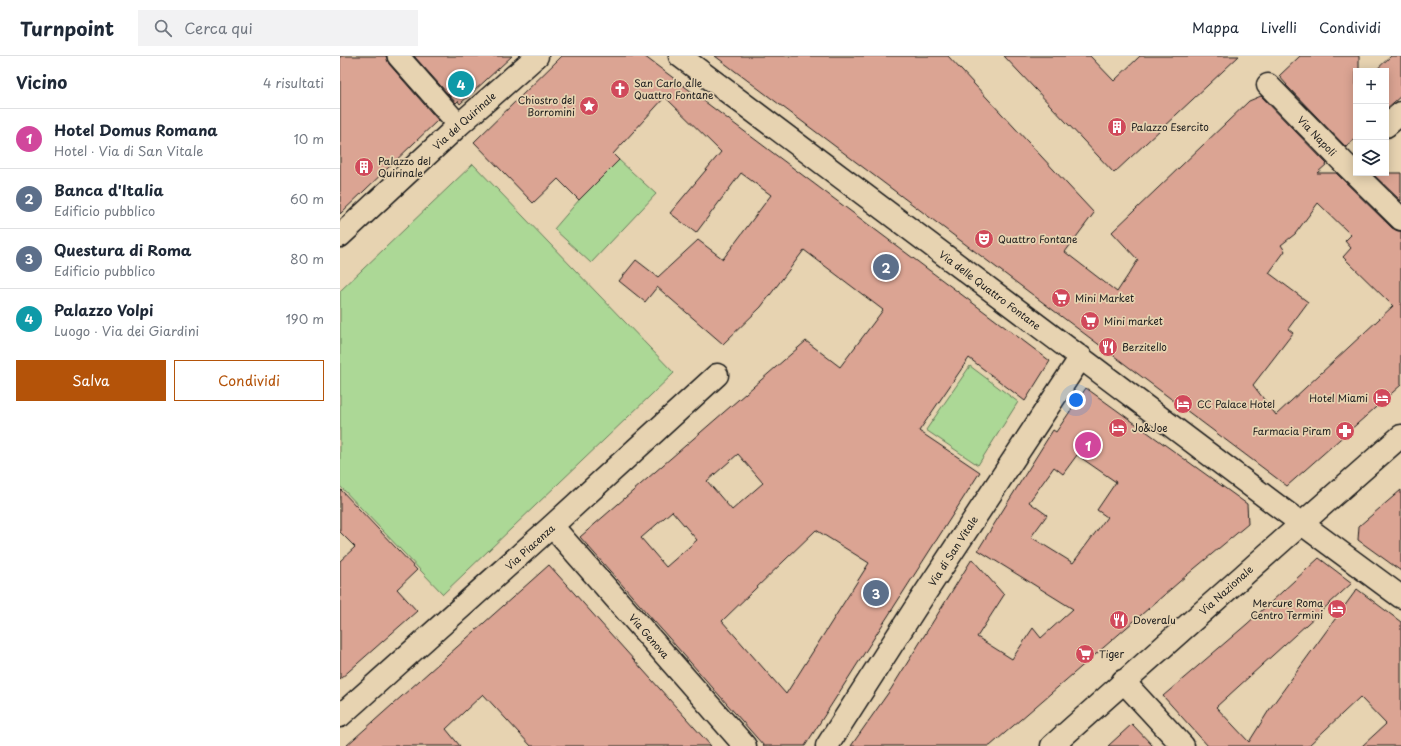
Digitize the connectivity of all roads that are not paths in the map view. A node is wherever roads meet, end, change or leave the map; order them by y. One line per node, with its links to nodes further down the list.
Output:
1 (398, 56): 7 (street)
2 (537, 56): 7 (street, Via del Quirinale)
3 (680, 56): 11 (street, Via delle Quattro Fontane)
4 (1268, 84): 8 (street, Via Napoli)
5 (1401, 113): 6 (street)
6 (1389, 123)
7 (459, 125): 10 (street, Via del Quirinale)
8 (1350, 158): 9 (street, Via Napoli)
9 (1401, 220)
10 (340, 236)
11 (1080, 358): 14 (street, Via delle Quattro Fontane); 20 (street, Via di San Vitale)
12 (717, 374): 15 (street, Via Piacenza)
13 (1401, 436): 14 (street, Via Nazionale)
14 (1302, 523): 16 (street, Via delle Quattro Fontane); 17 (street, Via Nazionale)
15 (552, 526): 18 (street, Via Piacenza); 19 (street, Via Genova)
16 (1401, 597)
17 (1123, 681): 21 (street, Via Nazionale); 22 (street)
18 (340, 716)
19 (745, 746)
20 (827, 746)
21 (1052, 746)
22 (1183, 746)

